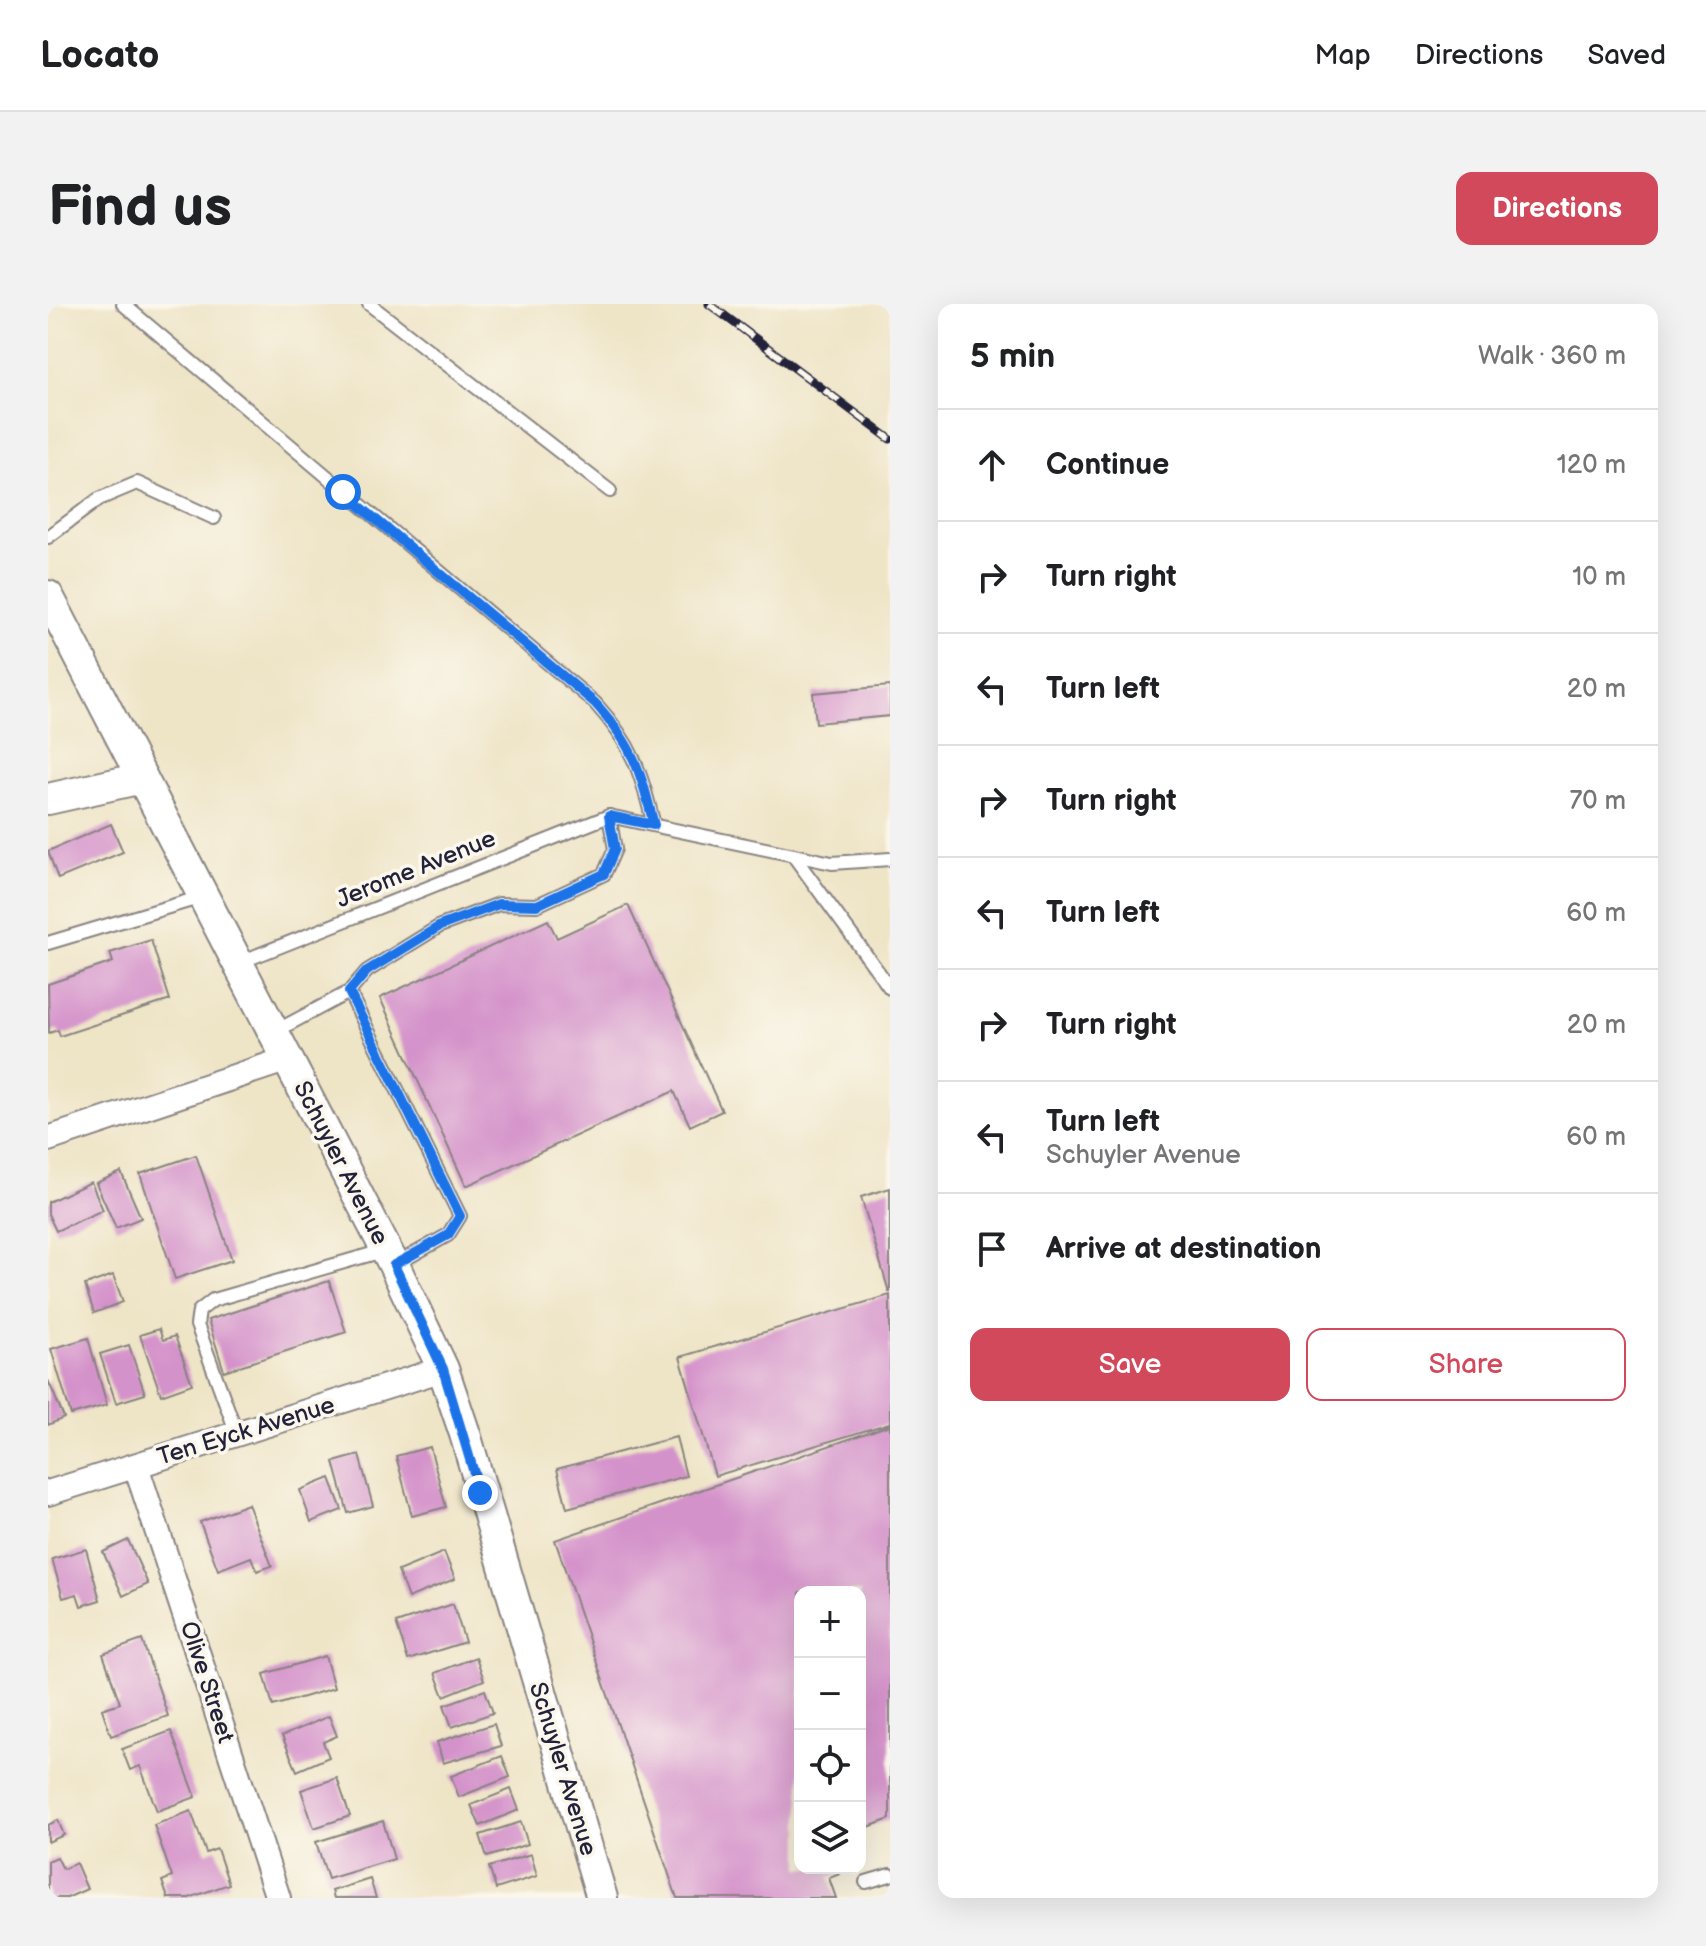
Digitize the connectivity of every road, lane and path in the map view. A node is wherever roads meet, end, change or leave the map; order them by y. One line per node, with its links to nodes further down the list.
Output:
1 (123, 304): 10 (lane)
2 (369, 304): 3 (lane)
3 (610, 491)
4 (214, 518): 5 (lane)
5 (48, 537)
6 (48, 596): 7 (street, Schuyler Avenue)
7 (142, 778): 8 (street); 13 (street, Schuyler Avenue)
8 (48, 799)
9 (609, 816): 10 (lane); 15 (lane, Jerome Avenue); 17 (lane)
10 (654, 825): 11 (lane)
11 (793, 855): 12 (lane); 16 (lane)
12 (890, 859)
13 (204, 896): 14 (lane); 15 (street, Schuyler Avenue)
14 (48, 943)
15 (238, 963): 18 (street, Schuyler Avenue)
16 (890, 988)
17 (349, 992): 18 (lane); 20 (lane)
18 (281, 1045): 19 (street); 20 (street, Schuyler Avenue)
19 (48, 1139)
20 (390, 1258): 21 (street, Schuyler Avenue); 22 (lane)
21 (443, 1369): 22 (street, Ten Eyck Avenue); 28 (street, Schuyler Avenue)
22 (237, 1434): 23 (street, Ten Eyck Avenue)
23 (136, 1466): 24 (street, Ten Eyck Avenue); 27 (street, Olive Street)
24 (48, 1493)
25 (890, 1875): 26 (lane)
26 (866, 1882)
27 (278, 1898)
28 (602, 1898)

